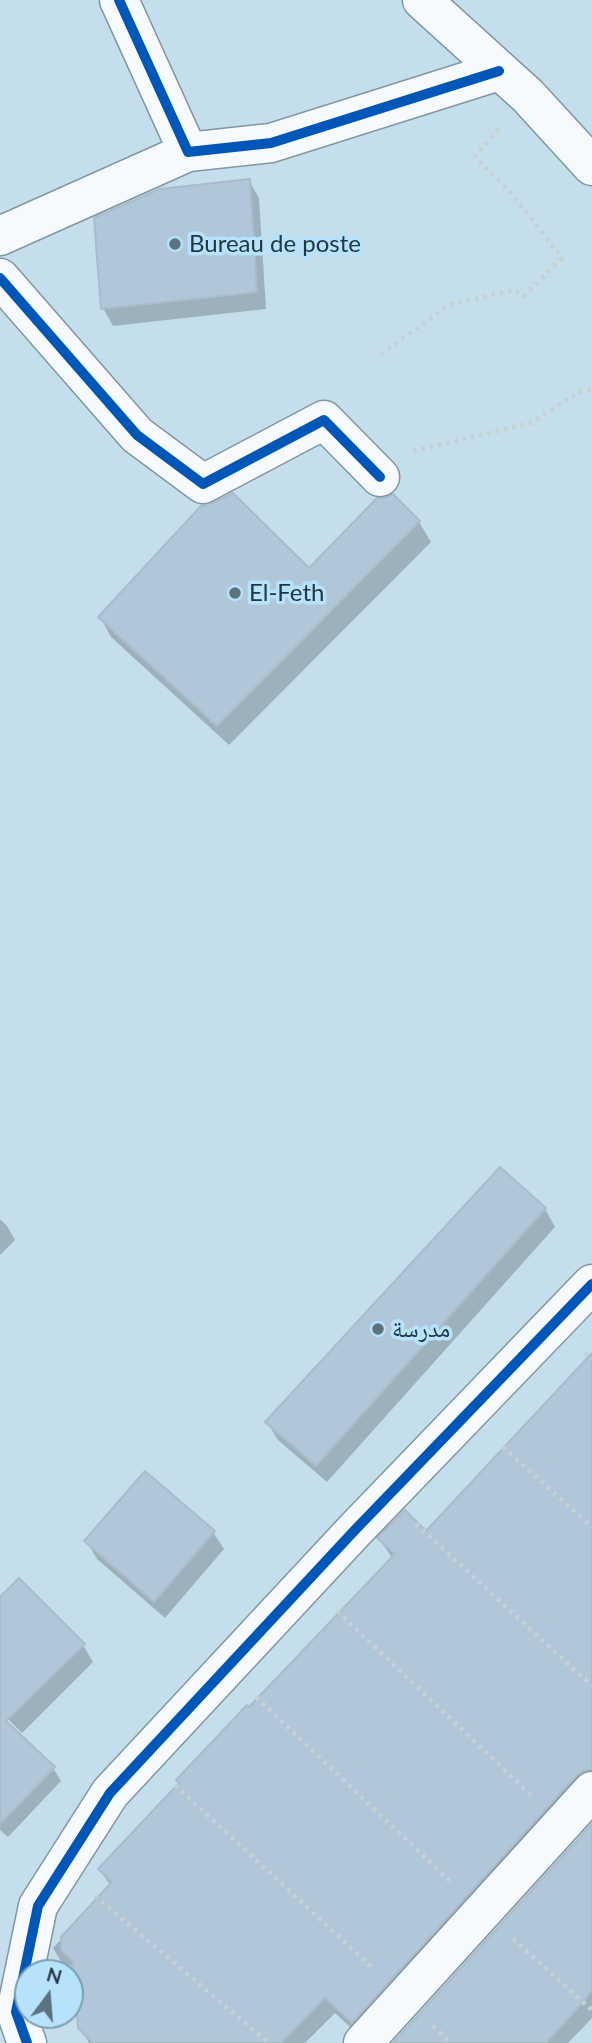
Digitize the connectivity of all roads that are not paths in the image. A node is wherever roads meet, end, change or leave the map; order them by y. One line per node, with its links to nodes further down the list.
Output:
1 (119, 0): 4 (street)
2 (422, 0): 3 (street)
3 (499, 71): 4 (street); 5 (street)
4 (188, 152): 6 (street)
5 (592, 166)
6 (0, 236)
7 (0, 278): 8 (street)
8 (373, 470)
9 (592, 1284): 11 (street)
10 (592, 1791): 12 (street)
11 (27, 2043)
12 (363, 2043)

